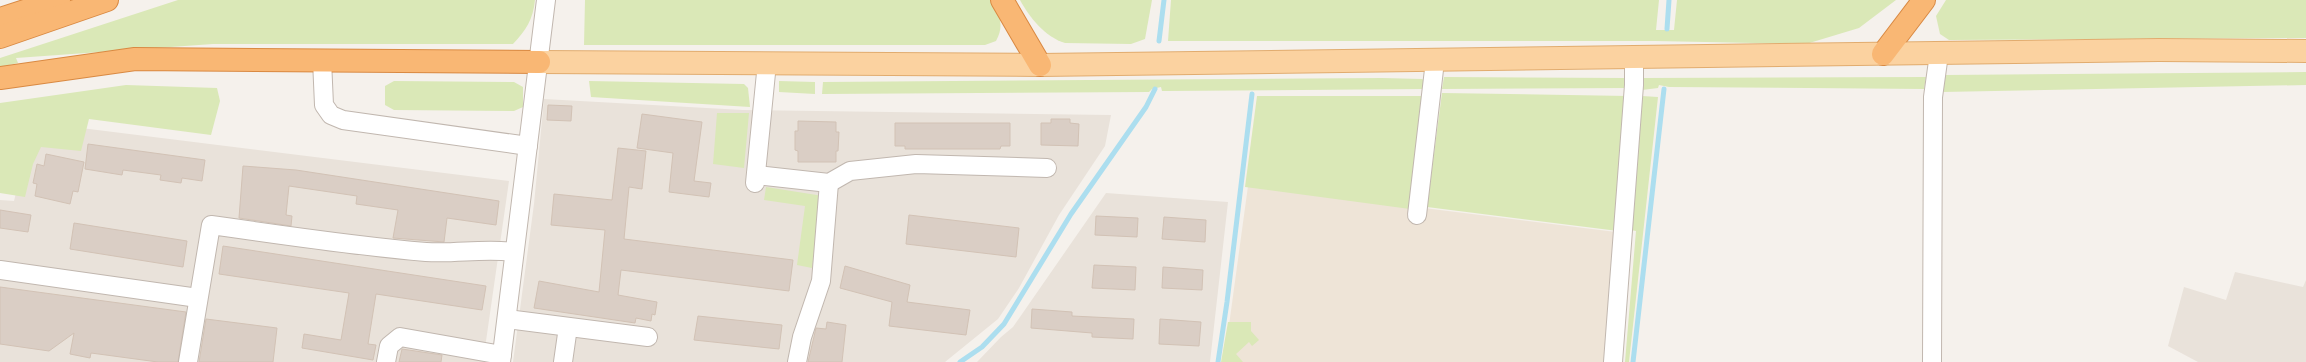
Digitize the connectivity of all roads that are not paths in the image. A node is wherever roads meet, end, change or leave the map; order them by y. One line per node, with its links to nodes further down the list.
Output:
1 (59, 0): 6 (highway)
2 (107, 0): 7 (highway)
3 (546, 0): 14 (street)
4 (1002, 0): 16 (highway)
5 (1924, 0): 9 (highway)
6 (0, 19)
7 (0, 37)
8 (2306, 51): 10 (main road)
9 (1884, 54): 10 (main road); 11 (main road)
10 (1939, 54): 34 (street)
11 (1634, 57): 13 (main road); 33 (street)
12 (322, 60): 14 (highway); 17 (highway); 18 (street)
13 (1435, 61): 16 (main road); 21 (street)
14 (539, 62): 15 (main road); 18 (street)
15 (767, 63): 16 (main road); 20 (street)
16 (1040, 65)
17 (0, 78)
18 (528, 146): 22 (street)
19 (1047, 168): 20 (street)
20 (829, 183): 32 (street)
21 (1417, 215)
22 (514, 252): 24 (street); 25 (street)
23 (0, 270): 24 (street)
24 (198, 298): 29 (street)
25 (507, 319): 26 (street); 28 (street)
26 (568, 327): 27 (street); 31 (street)
27 (648, 338)
28 (502, 358): 30 (street)
29 (188, 362)
30 (386, 362)
31 (563, 362)
32 (797, 362)
33 (1613, 362)
34 (1932, 362)

